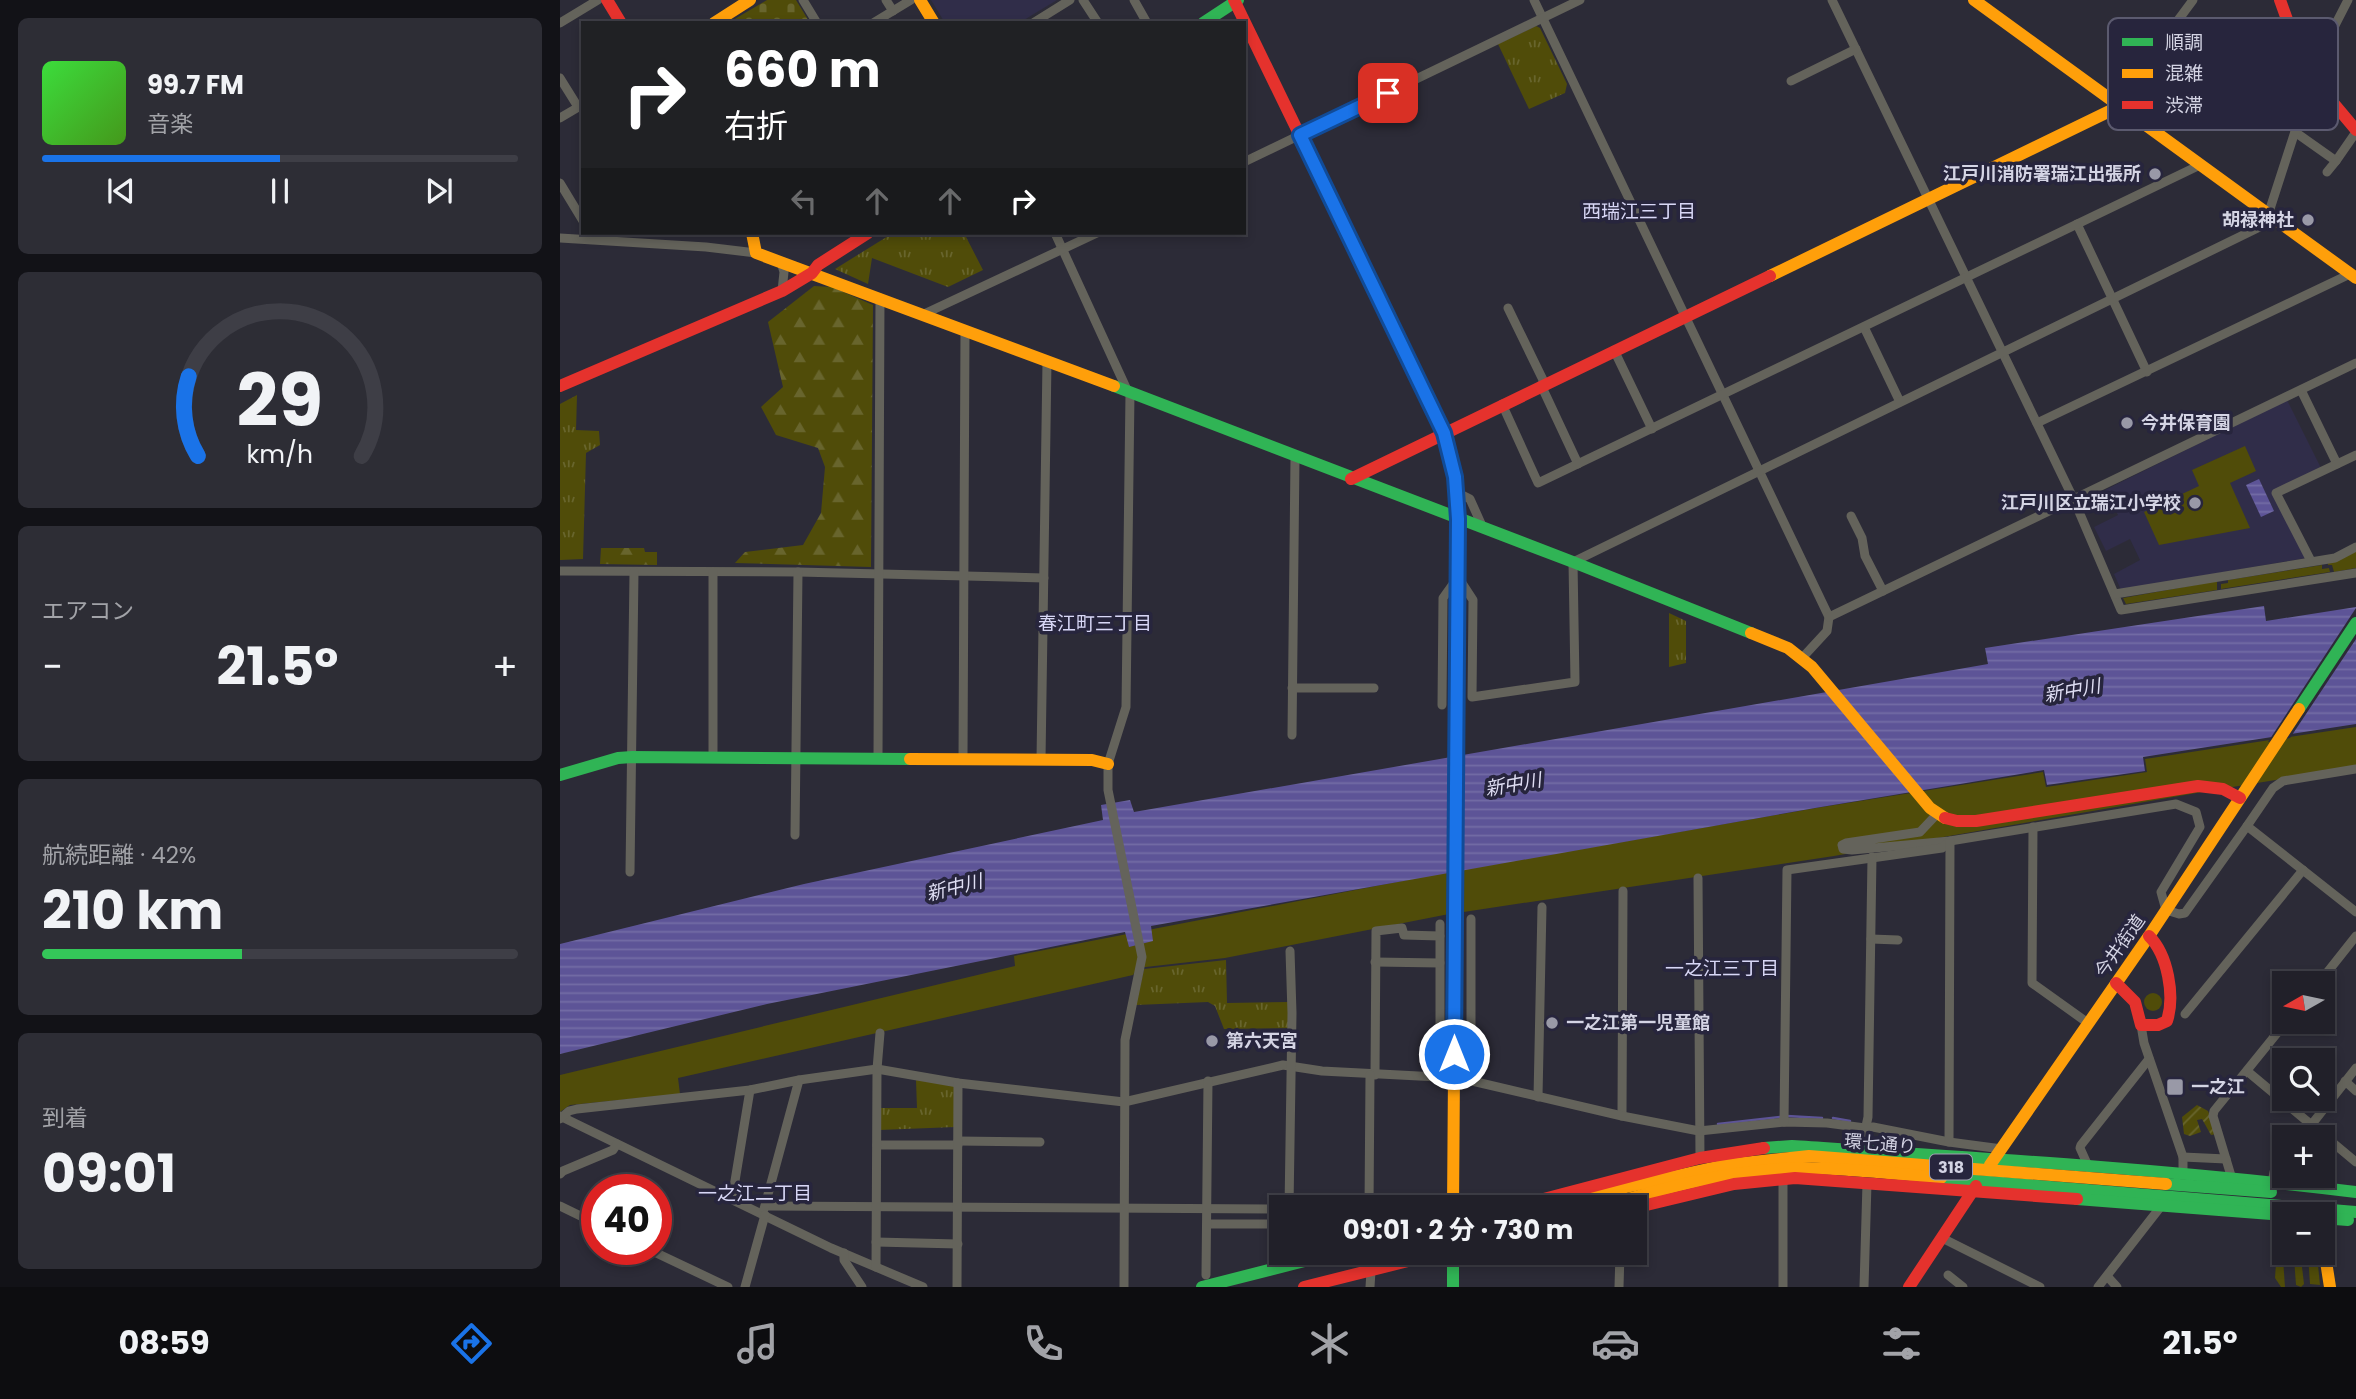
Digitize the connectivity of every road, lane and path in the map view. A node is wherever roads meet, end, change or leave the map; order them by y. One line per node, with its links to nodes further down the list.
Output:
1 (598, 0): 35 (street)
2 (607, 0): 23 (street)
3 (750, 0): 24 (street)
4 (803, 0): 25 (street)
5 (886, 0): 19 (street)
6 (911, 0): 19 (street)
7 (920, 0): 27 (street)
8 (1070, 0): 28 (street)
9 (1083, 0): 29 (street)
10 (1134, 0): 30 (street)
11 (1534, 0): 22 (street)
12 (1580, 0): 22 (street)
13 (1832, 0): 36 (street)
14 (2193, 0): 20 (street)
15 (2280, 0): 21 (street)
16 (2348, 0): 33 (street)
17 (1236, 1): 31 (street); 32 (street)
18 (1982, 2): 39 (street)
19 (893, 11): 26 (street)
20 (2180, 18)
21 (2287, 18)
22 (1543, 19): 47 (street); 74 (street)
23 (620, 21)
24 (716, 21)
25 (816, 21)
26 (876, 21)
27 (933, 21)
28 (1035, 21)
29 (1097, 21)
30 (1146, 21)
31 (1206, 21)
32 (1246, 21)
33 (2338, 21)
34 (1246, 22): 47 (street)
35 (560, 23)
36 (1856, 49): 38 (street); 53 (street)
37 (560, 78): 40 (street)
38 (1791, 81)
39 (2108, 99)
40 (580, 106): 43 (street)
41 (2338, 109): 45 (street)
42 (2108, 110): 53 (street)
43 (560, 118)
44 (2151, 130): 50 (street)
45 (2356, 131): 49 (street)
46 (2295, 132): 49 (street); 55 (street)
47 (1300, 135): 48 (street); 91 (street)
48 (1246, 161)
49 (2336, 161): 51 (street)
50 (2200, 165): 55 (street); 56 (street)
51 (2327, 173)
52 (560, 183): 54 (street)
53 (1928, 199): 68 (street); 74 (street)
54 (579, 206)
55 (2271, 218): 67 (street); 71 (street)
56 (2077, 224): 68 (street); 71 (street)
57 (752, 235): 64 (street)
58 (862, 235): 66 (street)
59 (1056, 235): 63 (street)
60 (1093, 235): 63 (street)
61 (590, 236): 62 (street); 64 (street)
62 (560, 238)
63 (1064, 249): 73 (street); 85 (street)
64 (756, 253): 65 (street)
65 (781, 262): 66 (street); 69 (street)
66 (812, 274): 69 (street); 70 (street)
67 (2353, 276): 81 (street)
68 (1966, 277): 75 (street); 78 (street)
69 (782, 291): 83 (street)
70 (880, 298): 73 (street); 111 (street)
71 (2113, 299): 78 (street); 81 (street)
72 (1508, 307): 82 (street)
73 (923, 314): 76 (street)
74 (1684, 316): 77 (street); 86 (street)
75 (1864, 327): 86 (street); 87 (street)
76 (965, 330): 79 (street); 112 (street)
77 (1614, 350): 82 (street); 90 (street)
78 (2002, 353): 87 (street); 89 (street)
79 (1047, 361): 85 (street); 114 (street)
80 (2356, 363): 84 (street)
81 (2147, 372): 89 (street)
82 (1543, 384): 88 (street); 94 (street)
83 (560, 386)
84 (2301, 390): 95 (street); 99 (street)
85 (1129, 392): 93 (street); 130 (street)
86 (1723, 396): 90 (street); 96 (street)
87 (1900, 402): 96 (street)
88 (1502, 404): 91 (street); 94 (street)
89 (2037, 423): 99 (street)
90 (1652, 429): 94 (street)
91 (1444, 433): 97 (street); 98 (street)
92 (2356, 455): 95 (street)
93 (1295, 457): 97 (street); 120 (street)
94 (1578, 464)
95 (2337, 464): 104 (street)
96 (1759, 471): 105 (street); 117 (street)
97 (1351, 479): 101 (street)
98 (1456, 492): 101 (street); 102 (street)
99 (2074, 499): 115 (street); 116 (street)
100 (1851, 516): 115 (street)
101 (1458, 519): 102 (street); 113 (street)
102 (1483, 528): 105 (street)
103 (2356, 547): 104 (street)
104 (2311, 561): 116 (street)
105 (1573, 562): 113 (street); 119 (street)
106 (560, 571): 107 (street)
107 (634, 572): 108 (street); 124 (street)
108 (713, 572): 109 (street); 125 (street)
109 (798, 572): 111 (street); 126 (street)
110 (2356, 573): 116 (street)
111 (879, 574): 112 (street); 127 (street)
112 (964, 576): 114 (street); 128 (street)
113 (1458, 577): 122 (street); 164 (street)
114 (1044, 578): 129 (street)
115 (1883, 591): 117 (street)
116 (2115, 594)
117 (1829, 617): 119 (street)
118 (2356, 623): 133 (street, 今井街道)
119 (1807, 662): 134 (street)
120 (1292, 688): 121 (street); 123 (street)
121 (1374, 688)
122 (1442, 705)
123 (1292, 735)
124 (632, 757): 125 (street); 132 (street); 141 (street)
125 (713, 757): 126 (street)
126 (796, 758): 127 (street); 137 (street)
127 (878, 758): 128 (street)
128 (962, 760): 129 (street)
129 (1041, 760): 130 (street)
130 (1108, 764): 179 (street)
131 (2356, 769): 135 (street)
132 (560, 775)
133 (2239, 799): 134 (street); 145 (street, 今井街道)
134 (1933, 811): 138 (street)
135 (2246, 825): 140 (street); 145 (street)
136 (2033, 827): 138 (street); 145 (street); 160 (street)
137 (795, 835)
138 (1950, 841): 139 (street); 188 (street)
139 (1872, 857): 152 (street); 182 (street)
140 (2304, 870): 146 (street); 159 (street)
141 (630, 872)
142 (1698, 877): 185 (street)
143 (1623, 891): 180 (street)
144 (1542, 907): 178 (street)
145 (2166, 910): 150 (street, 今井街道)
146 (2356, 912)
147 (1471, 919): 164 (street)
148 (1440, 924): 149 (street)
149 (1440, 936): 155 (street); 156 (street)
150 (2149, 936): 158 (street, 今井街道); 161 (street)
151 (2356, 936): 157 (street)
152 (1871, 939): 153 (street); 184 (street)
153 (1898, 940)
154 (1290, 951): 166 (street)
155 (1375, 962): 156 (street); 170 (street)
156 (1440, 963): 164 (street)
157 (2328, 971)
158 (2116, 983): 160 (street, 今井街道); 161 (street)
159 (2185, 1014)
160 (2088, 1023): 193 (street, 今井街道)
161 (2141, 1025): 165 (street)
162 (880, 1033): 168 (street)
163 (2276, 1034): 169 (street)
164 (1454, 1054): 171 (street)
165 (2149, 1059): 194 (street); 198 (street)
166 (1290, 1065): 170 (street); 174 (street); 206 (street)
167 (2356, 1068): 173 (street)
168 (877, 1069): 172 (street); 175 (street); 190 (street)
169 (2247, 1070): 183 (street); 196 (street)
170 (1372, 1075): 171 (street); 207 (street)
171 (1454, 1079): 178 (street); 208 (street)
172 (799, 1080): 176 (street); 221 (street)
173 (2345, 1081): 177 (street); 183 (street)
174 (1208, 1082): 179 (street); 219 (street)
175 (958, 1083): 179 (street); 187 (street)
176 (750, 1090): 181 (street); 212 (street)
177 (2356, 1091)
178 (1538, 1097): 180 (street)
179 (1124, 1102): 218 (street)
180 (1622, 1116): 185 (street)
181 (561, 1117): 189 (street)
182 (1784, 1122): 184 (street); 185 (street)
183 (2311, 1125)
184 (1865, 1128): 188 (street); 192 (street)
185 (1699, 1131): 195 (street)
186 (1040, 1142): 187 (street)
187 (958, 1143): 190 (street); 217 (street)
188 (1949, 1143): 193 (street)
189 (617, 1144): 199 (street); 212 (street)
190 (877, 1145): 216 (street)
191 (2335, 1145): 197 (street)
192 (1861, 1149): 193 (street); 195 (street)
193 (1998, 1154): 198 (street); 204 (street, 今井街道)
194 (2183, 1157): 196 (street); 200 (street)
195 (1700, 1158): 209 (street)
196 (2226, 1159): 202 (street)
197 (2356, 1162)
198 (2089, 1168): 200 (street)
199 (560, 1174)
200 (2183, 1175): 202 (street)
201 (1783, 1178): 203 (street); 211 (street); 253 (street)
202 (2232, 1179): 213 (street)
203 (1867, 1183): 204 (street); 254 (street)
204 (1972, 1191): 214 (street); 228 (street, 今井街道)
205 (2356, 1193): 213 (street, 環七通り / 318)
206 (1289, 1195)
207 (1369, 1195)
208 (1453, 1195)
209 (1559, 1195)
210 (1638, 1195): 213 (street, 環七通り / 318)
211 (1647, 1196)
212 (732, 1199): 221 (street)
213 (2279, 1199): 214 (street); 222 (street, 環七通り / 318)
214 (2162, 1205): 241 (street)
215 (560, 1206): 223 (street)
216 (877, 1206): 217 (street); 221 (street); 229 (street)
217 (958, 1207): 218 (street); 230 (street)
218 (1123, 1208): 219 (street); 248 (street)
219 (1208, 1208): 220 (street); 226 (street)
220 (1269, 1209)
221 (764, 1212): 231 (street); 244 (street)
222 (2356, 1212)
223 (581, 1216)
224 (2335, 1219): 225 (street)
225 (2356, 1220)
226 (1207, 1224): 227 (street); 242 (street)
227 (1269, 1224)
228 (1942, 1238): 255 (street, 今井街道); 257 (street)
229 (876, 1242): 230 (street); 238 (street)
230 (958, 1244): 247 (street)
231 (844, 1253): 238 (street); 245 (street)
232 (672, 1261): 243 (street)
233 (1269, 1264): 242 (street)
234 (1394, 1265): 239 (street)
235 (1453, 1265): 251 (street)
236 (1620, 1265): 252 (street)
237 (2327, 1265): 260 (street)
238 (876, 1267): 246 (street)
239 (1371, 1271): 249 (street); 250 (street)
240 (1948, 1275): 256 (street)
241 (2107, 1276): 258 (street); 259 (street)
242 (1204, 1281)
243 (721, 1286)
244 (745, 1287)
245 (862, 1287)
246 (923, 1287)
247 (957, 1287)
248 (1124, 1287)
249 (1304, 1287)
250 (1370, 1287)
251 (1453, 1287)
252 (1619, 1287)
253 (1783, 1287)
254 (1864, 1287)
255 (1909, 1287)
256 (1963, 1287)
257 (2040, 1287)
258 (2098, 1287)
259 (2117, 1287)
260 (2330, 1287)

